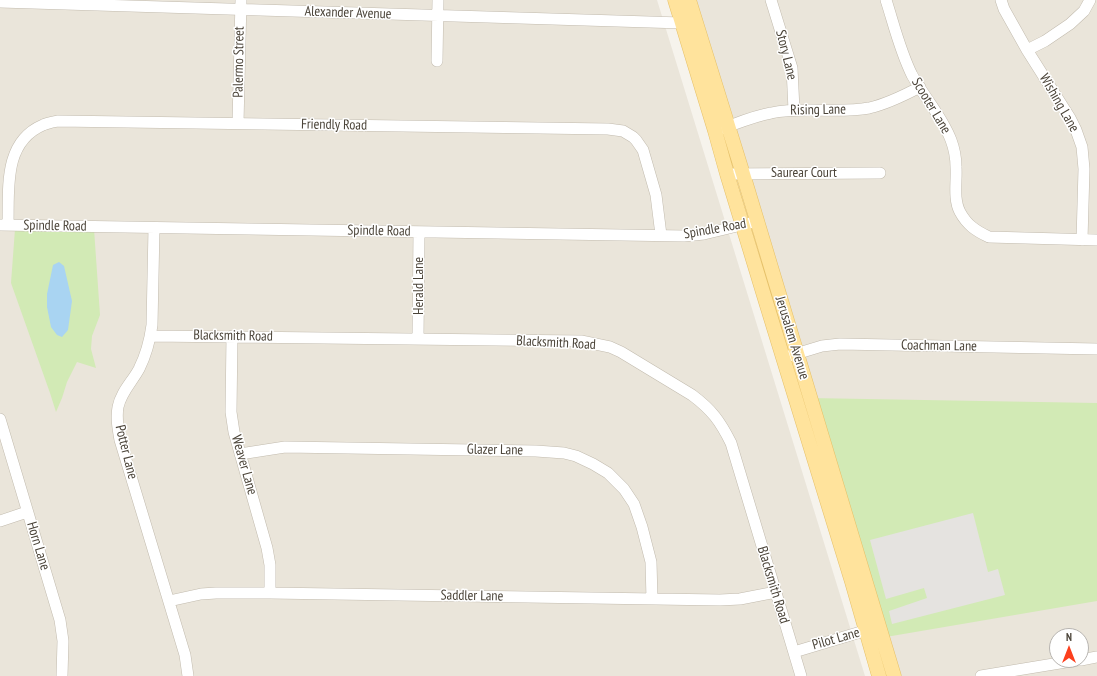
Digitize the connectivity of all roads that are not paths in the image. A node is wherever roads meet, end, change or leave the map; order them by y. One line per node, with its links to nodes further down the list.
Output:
1 (438, 0): 11 (street)
2 (675, 0): 12 (main road, Jerusalem Avenue)
3 (689, 0): 12 (main road, Jerusalem Avenue)
4 (771, 0): 16 (street, Story Lane)
5 (886, 0): 15 (street, Scooter Lane)
6 (1001, 0): 13 (street, Wishing Lane)
7 (1090, 0): 13 (street)
8 (0, 2): 9 (street, Alexander Avenue)
9 (43, 2): 10 (street, Alexander Avenue)
10 (241, 5): 11 (street, Alexander Avenue); 17 (street, Palermo Street)
11 (438, 16): 12 (street, Alexander Avenue); 14 (street)
12 (689, 21): 18 (main road, Jerusalem Avenue)
13 (1027, 50): 28 (street, Wishing Lane)
14 (437, 62)
15 (920, 87): 16 (street, Rising Lane); 28 (street, Scooter Lane)
16 (794, 110): 18 (street, Rising Lane)
17 (238, 124): 23 (street, Friendly Road); 27 (street, Friendly Road)
18 (722, 129): 20 (main road, Jerusalem Avenue); 21 (main road, Jerusalem Avenue)
19 (880, 173): 21 (street, Saurear Court)
20 (727, 174): 21 (street, Saurear Court); 24 (main road, Jerusalem Avenue)
21 (743, 174): 22 (main road, Jerusalem Avenue)
22 (757, 221): 24 (street, Spindle Road); 34 (main road, Jerusalem Avenue)
23 (4, 225): 25 (street, Spindle Road)
24 (742, 225): 27 (street, Spindle Road); 35 (main road, Jerusalem Avenue)
25 (154, 228): 26 (street, Spindle Road); 30 (street, Potter Lane)
26 (419, 232): 27 (street, Spindle Road); 32 (street, Herald Lane)
27 (661, 235)
28 (1082, 240): 29 (street, Scooter Lane)
29 (1097, 240)
30 (151, 336): 31 (street, Blacksmith Road); 43 (street, Potter Lane)
31 (232, 336): 32 (street, Blacksmith Road); 37 (street, Weaver Lane)
32 (418, 339): 40 (street, Blacksmith Road)
33 (1097, 350): 34 (street, Coachman Lane)
34 (797, 353): 35 (street, Coachman Lane); 44 (main road, Jerusalem Avenue)
35 (783, 358): 44 (main road, Jerusalem Avenue)
36 (0, 419): 38 (street, Horn Lane)
37 (240, 454): 41 (street, Weaver Lane); 42 (street, Glazer Lane)
38 (27, 512): 39 (street); 48 (street, Horn Lane)
39 (0, 521)
40 (776, 592): 42 (street, Saddler Lane); 45 (street, Blacksmith Road)
41 (270, 593): 42 (street, Saddler Lane); 43 (street, Saddler Lane)
42 (652, 600)
43 (169, 601): 49 (street, Potter Lane)
44 (872, 629): 45 (street, Pilot Lane); 51 (main road, Jerusalem Avenue); 52 (main road, Jerusalem Avenue)
45 (794, 652): 50 (street, Blacksmith Road)
46 (1049, 667): 47 (street)
47 (1024, 673): 53 (street)
48 (62, 676)
49 (188, 676)
50 (801, 676)
51 (879, 676)
52 (894, 676)
53 (980, 676)

